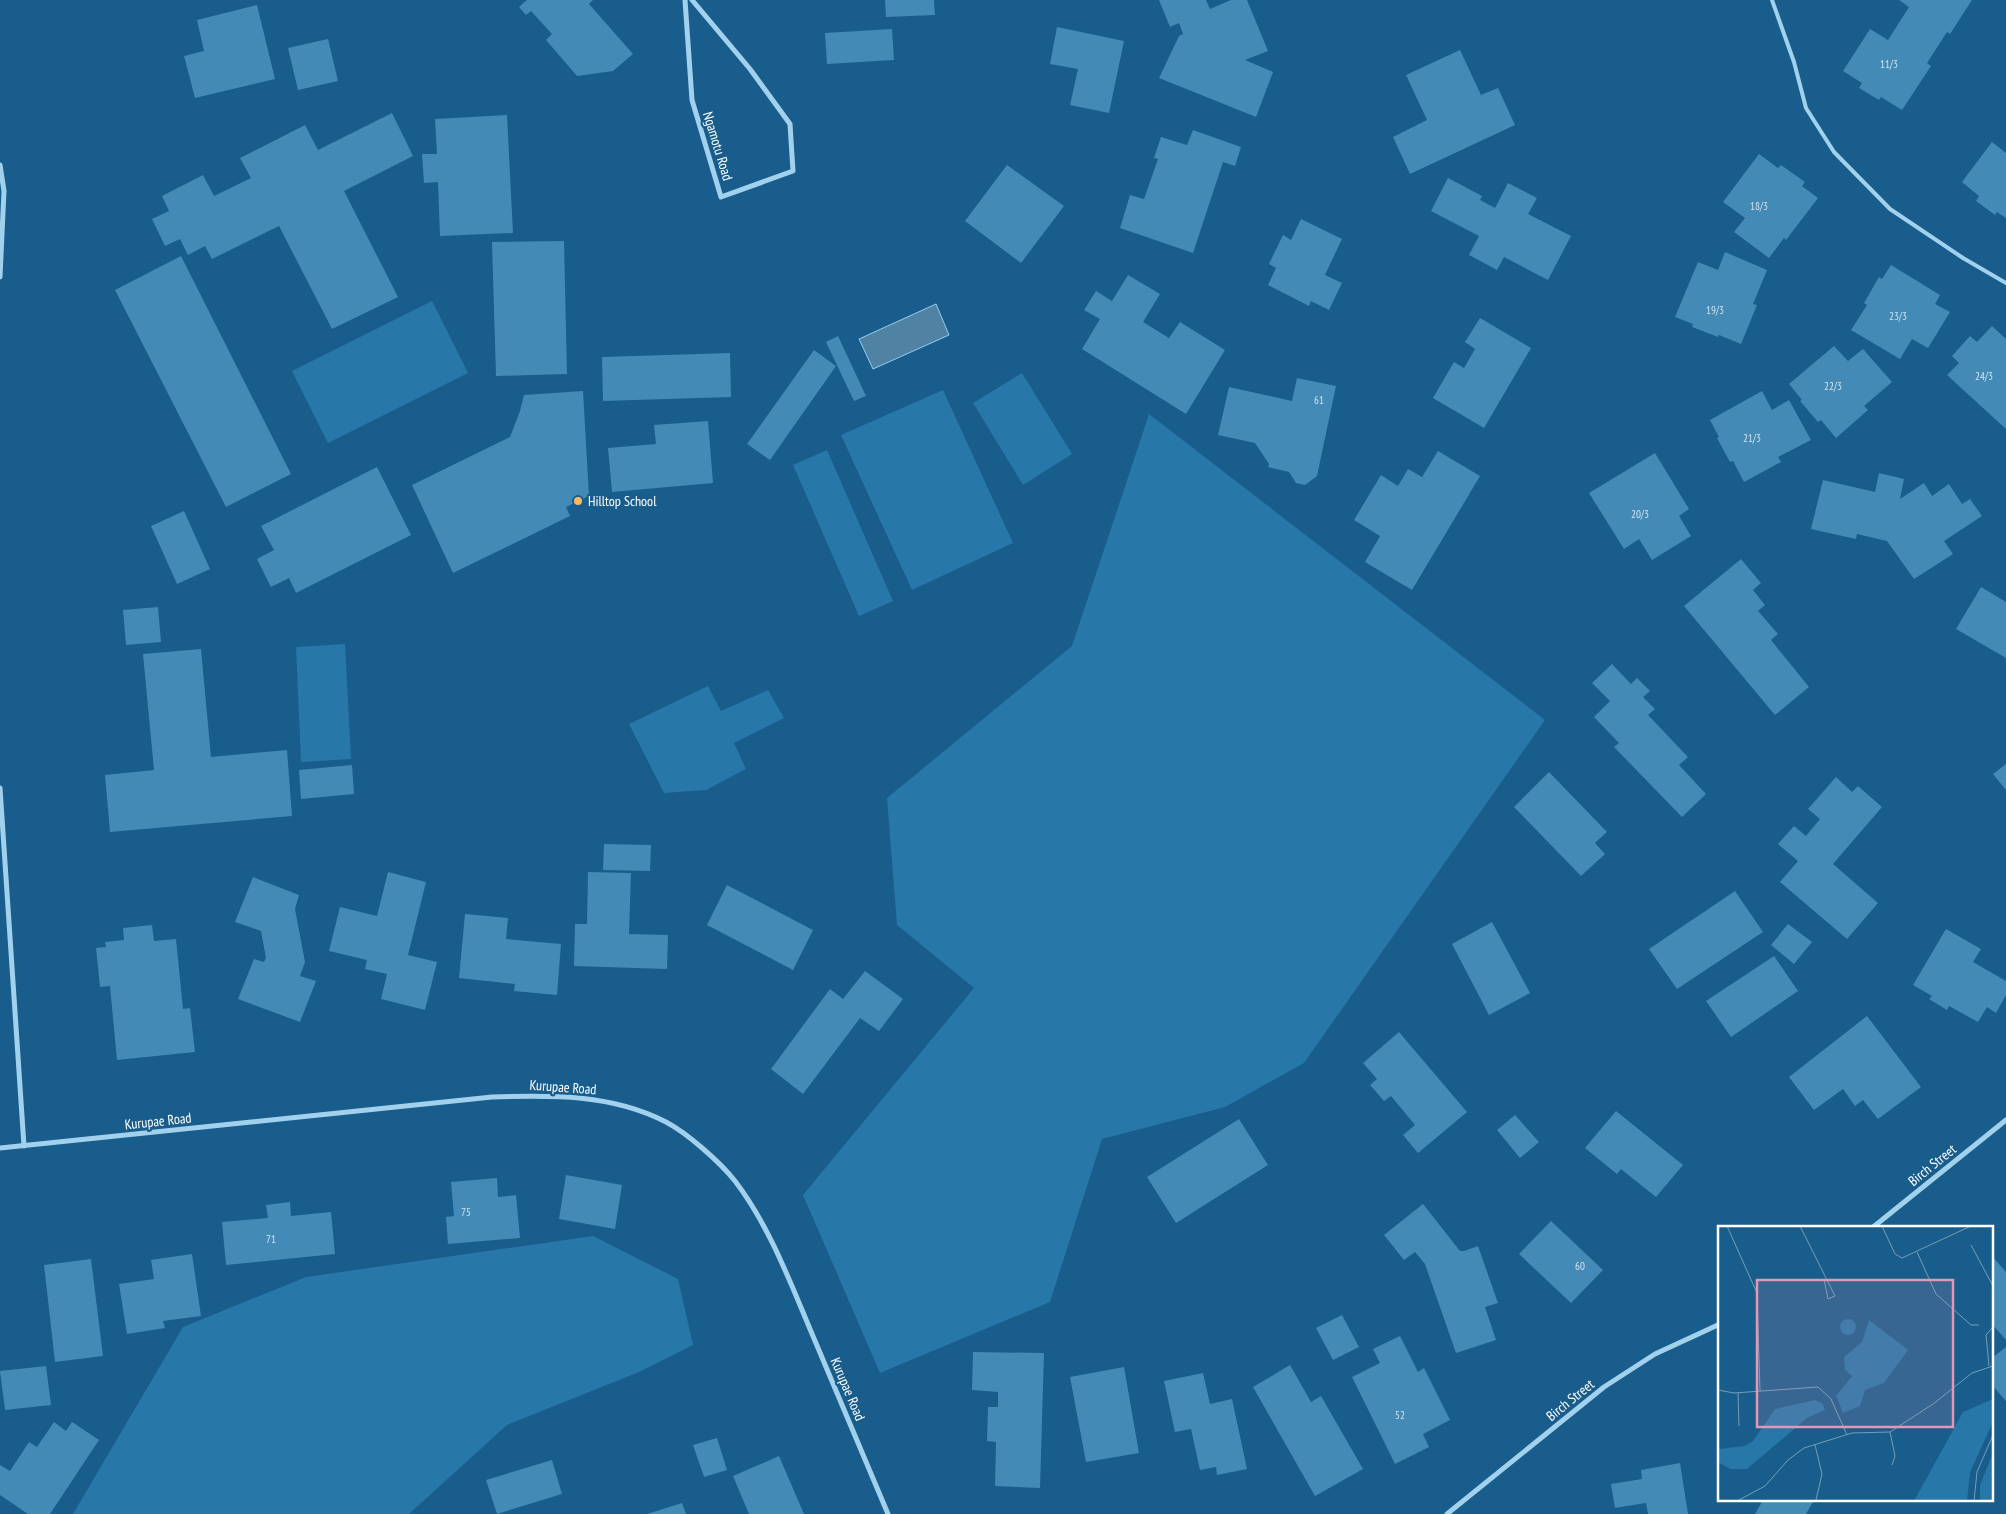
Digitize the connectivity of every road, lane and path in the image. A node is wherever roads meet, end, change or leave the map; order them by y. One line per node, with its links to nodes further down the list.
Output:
1 (685, 0): 2 (street, Ngamotu Road)
2 (692, 0)
3 (1772, 0): 6 (lane)
4 (0, 165): 5 (street)
5 (0, 277)
6 (2006, 283)
7 (0, 788): 9 (street)
8 (2006, 1120): 11 (street, Birch Street)
9 (24, 1146): 10 (street, Kurupae Road); 13 (street, Kurupae Road)
10 (0, 1148)
11 (1874, 1226)
12 (1718, 1325): 14 (street, Birch Street)
13 (888, 1514)
14 (1447, 1514)

